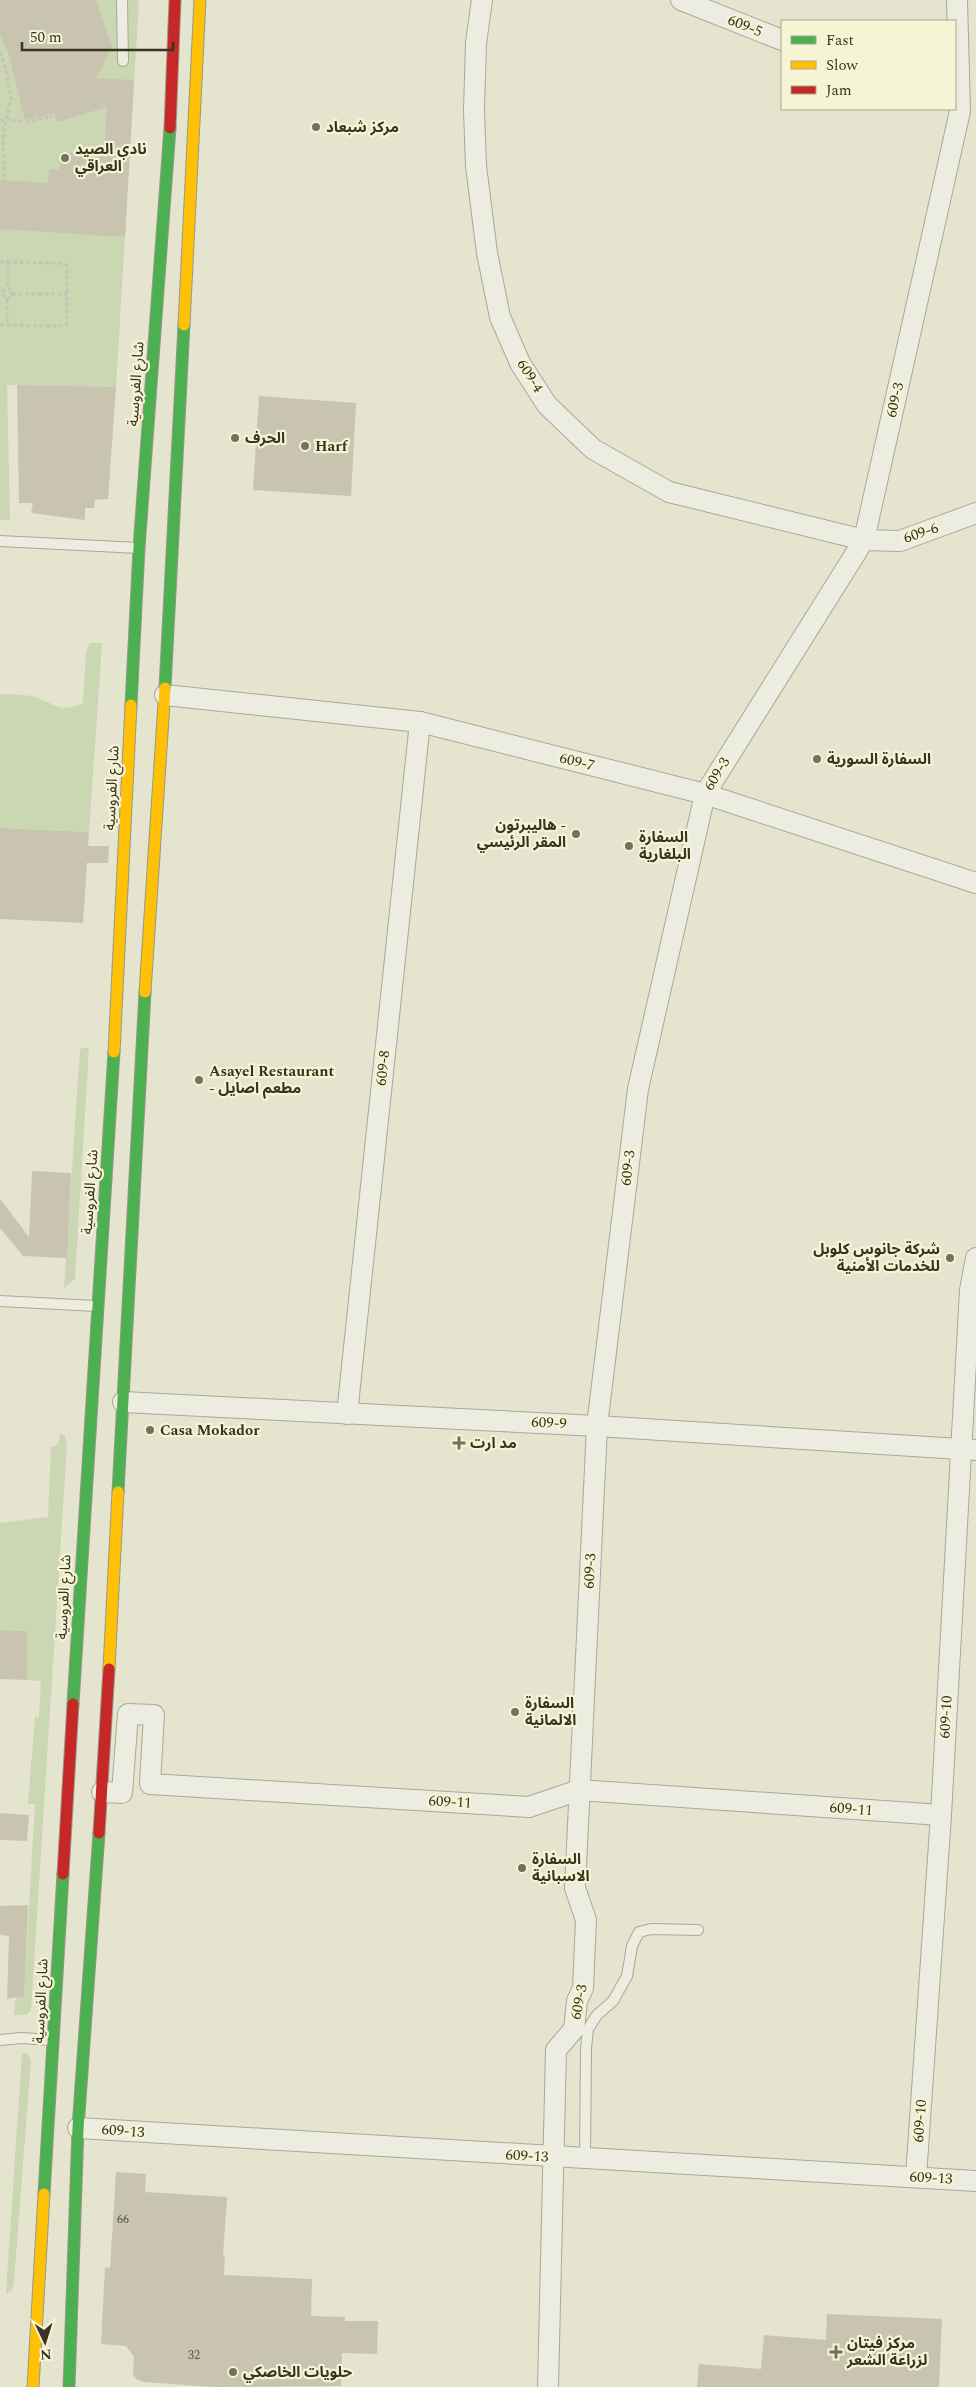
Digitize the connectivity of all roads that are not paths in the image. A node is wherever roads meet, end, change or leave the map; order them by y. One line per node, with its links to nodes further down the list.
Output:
1 (122, 0): 8 (lane)
2 (175, 0): 13 (street, شارع الفروسية)
3 (200, 0): 14 (street, شارع الفروسية)
4 (482, 0): 11 (street, 609-4)
5 (681, 0): 7 (street, 609-5)
6 (957, 0): 9 (street, 609-3)
7 (781, 40)
8 (123, 61)
9 (963, 110): 11 (street, 609-3)
10 (976, 513): 11 (street, 609-6)
11 (864, 540): 16 (street, 609-3)
12 (0, 541): 13 (lane)
13 (139, 548): 18 (street, شارع الفروسية)
14 (165, 694): 15 (street, 609-7); 18 (street, شارع الفروسية)
15 (420, 722): 16 (street, 609-7); 23 (street, 609-8)
16 (705, 794): 17 (street, 609-7); 24 (street, 609-3)
17 (976, 883)
18 (130, 1008): 21 (street, شارع الفروسية); 22 (street, شارع الفروسية)
19 (976, 1258): 25 (street, 609-10)
20 (0, 1301): 21 (lane)
21 (97, 1306): 31 (street, شارع الفروسية)
22 (123, 1402): 23 (street, 609-9); 27 (street, شارع الفروسية)
23 (347, 1414): 24 (street, 609-9)
24 (597, 1426): 25 (street, 609-9); 26 (street, 609-3)
25 (968, 1450): 28 (street, 609-10)
26 (579, 1790): 27 (street, 609-11); 28 (street, 609-11); 33 (street, 609-3)
27 (102, 1792): 32 (street, شارع الفروسية)
28 (941, 1815): 35 (street, 609-10)
29 (698, 1930): 34 (lane)
30 (0, 2040): 31 (lane)
31 (54, 2040): 37 (street, شارع الفروسية)
32 (78, 2128): 33 (street, 609-13); 38 (street, شارع الفروسية)
33 (554, 2158): 34 (street, 609-13); 39 (street, 609-3)
34 (585, 2159): 35 (street, 609-13)
35 (916, 2177): 36 (street, 609-13)
36 (976, 2180)
37 (33, 2387)
38 (69, 2387)
39 (548, 2387)

